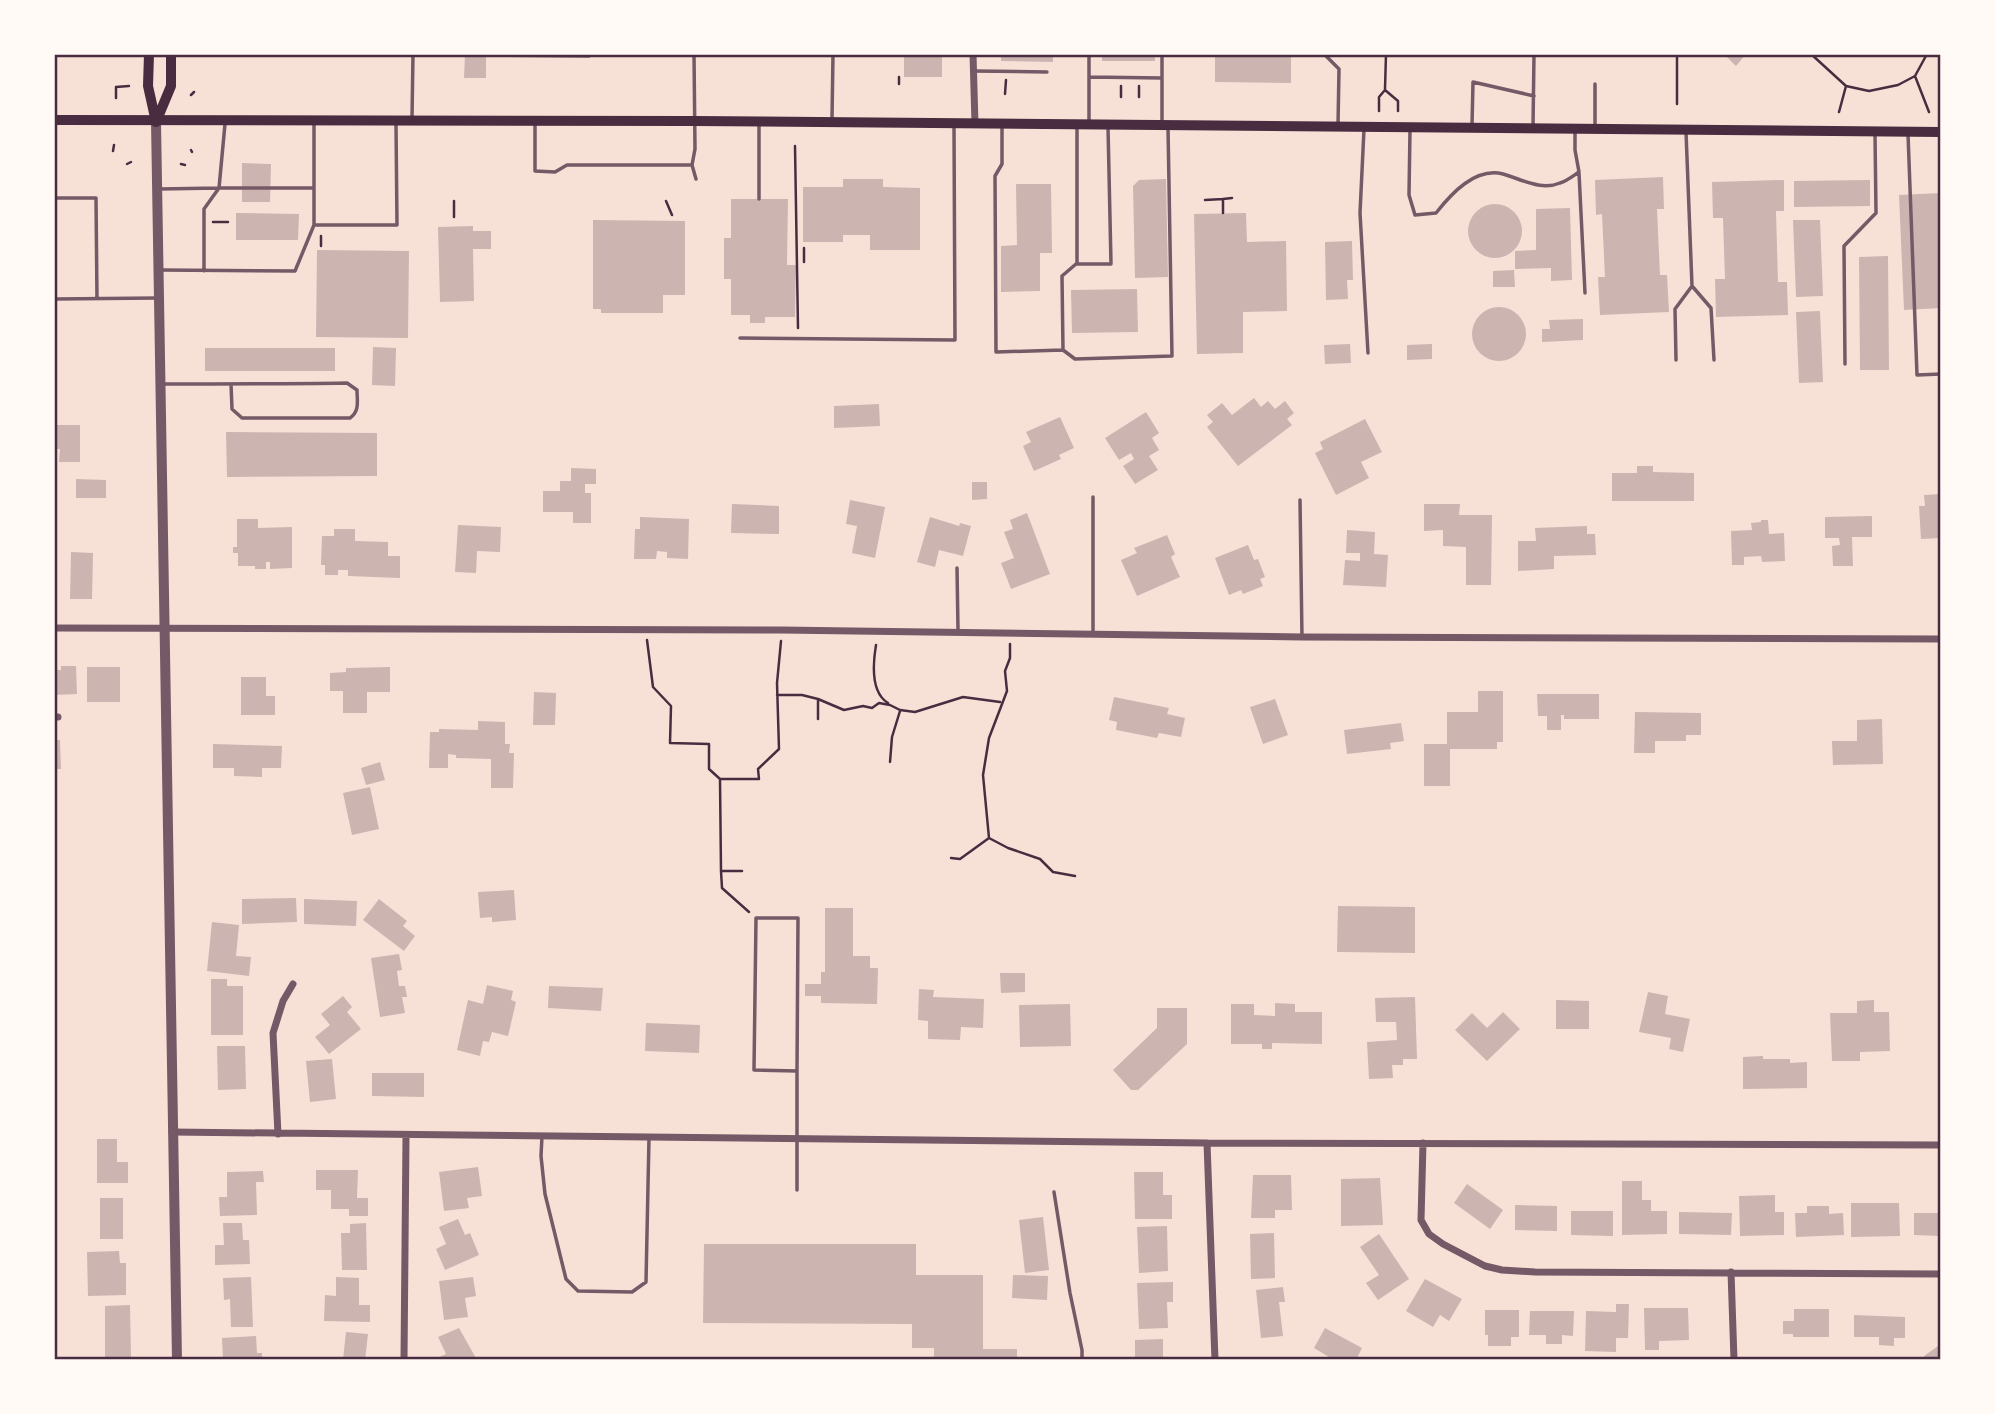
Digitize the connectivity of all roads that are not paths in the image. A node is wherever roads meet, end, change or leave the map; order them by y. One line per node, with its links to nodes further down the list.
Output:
1 (149, 54): 23 (main road)
2 (171, 54): 23 (main road)
3 (413, 54): 27 (lane)
4 (456, 54): 12 (lane)
5 (694, 54): 22 (lane)
6 (833, 54): 30 (lane)
7 (973, 54): 15 (street)
8 (1089, 54): 17 (lane)
9 (1162, 54): 18 (lane)
10 (1324, 54): 38 (lane)
11 (1535, 54): 20 (lane)
12 (465, 55)
13 (486, 55): 14 (lane)
14 (589, 56)
15 (974, 71): 16 (lane); 32 (street)
16 (1047, 72)
17 (1089, 77): 18 (lane); 35 (lane)
18 (1161, 79): 37 (lane)
19 (1595, 84): 44 (lane)
20 (1534, 96): 41 (lane); 42 (lane)
21 (54, 120): 23 (main road)
22 (694, 121): 28 (main road); 29 (main road); 49 (lane)
23 (156, 122): 24 (main road); 54 (street)
24 (225, 122): 25 (main road); 52 (lane)
25 (314, 122): 26 (main road); 53 (lane)
26 (396, 122): 27 (main road); 57 (lane)
27 (412, 122): 28 (main road)
28 (535, 122): 49 (lane)
29 (760, 122): 30 (main road); 56 (lane)
30 (832, 122): 31 (main road)
31 (954, 124): 32 (main road); 66 (lane)
32 (975, 124): 33 (main road)
33 (1002, 124): 34 (main road); 67 (lane)
34 (1077, 125): 35 (main road); 58 (lane)
35 (1090, 125): 36 (main road)
36 (1108, 125): 37 (main road); 58 (lane)
37 (1165, 125): 38 (main road); 67 (lane)
38 (1338, 127): 39 (main road)
39 (1364, 127): 40 (main road); 68 (lane)
40 (1410, 128): 41 (main road); 50 (lane)
41 (1472, 128): 42 (main road)
42 (1533, 129): 43 (main road)
43 (1575, 129): 44 (main road); 50 (lane)
44 (1595, 129): 45 (main road)
45 (1686, 130): 46 (main road); 61 (lane)
46 (1875, 131): 47 (main road); 71 (lane)
47 (1908, 132): 48 (main road); 72 (lane)
48 (1941, 132)
49 (692, 165): 51 (lane)
50 (1579, 172): 62 (lane)
51 (696, 179)
52 (219, 188): 53 (lane); 54 (lane); 60 (lane)
53 (314, 188): 57 (lane)
54 (157, 189): 59 (street)
55 (54, 198): 65 (lane)
56 (759, 199)
57 (314, 225): 60 (lane)
58 (1077, 264): 67 (lane)
59 (158, 270): 60 (lane); 63 (street)
60 (204, 271)
61 (1692, 286): 69 (lane); 70 (lane)
62 (1585, 293)
63 (158, 298): 65 (lane); 73 (street)
64 (54, 299): 65 (lane)
65 (97, 299)
66 (740, 338)
67 (1063, 350)
68 (1368, 353)
69 (1676, 360)
70 (1714, 360)
71 (1845, 364)
72 (1941, 374)
73 (159, 384): 74 (lane); 79 (street)
74 (232, 384): 74 (lane)
75 (1093, 497): 81 (lane)
76 (1300, 500): 82 (lane)
77 (957, 568): 80 (lane)
78 (54, 628): 79 (street)
79 (163, 629): 80 (street); 86 (street)
80 (958, 633): 81 (street)
81 (1093, 634): 82 (street)
82 (1302, 637): 83 (street)
83 (1941, 639)
84 (293, 984): 87 (street)
85 (797, 1071): 85 (lane); 91 (lane)
86 (172, 1132): 87 (street); 99 (street)
87 (278, 1134): 88 (street)
88 (405, 1136): 89 (street); 100 (street)
89 (542, 1136): 90 (street); 90 (lane)
90 (649, 1138): 91 (street)
91 (796, 1139): 92 (street); 95 (lane)
92 (1206, 1143): 93 (street); 102 (street)
93 (1423, 1143): 94 (street); 97 (street)
94 (1941, 1145)
95 (797, 1190)
96 (1054, 1192): 101 (lane)
97 (1731, 1272): 98 (street); 103 (street)
98 (1941, 1274)
99 (177, 1360)
100 (404, 1360)
101 (1082, 1360)
102 (1215, 1360)
103 (1734, 1360)

